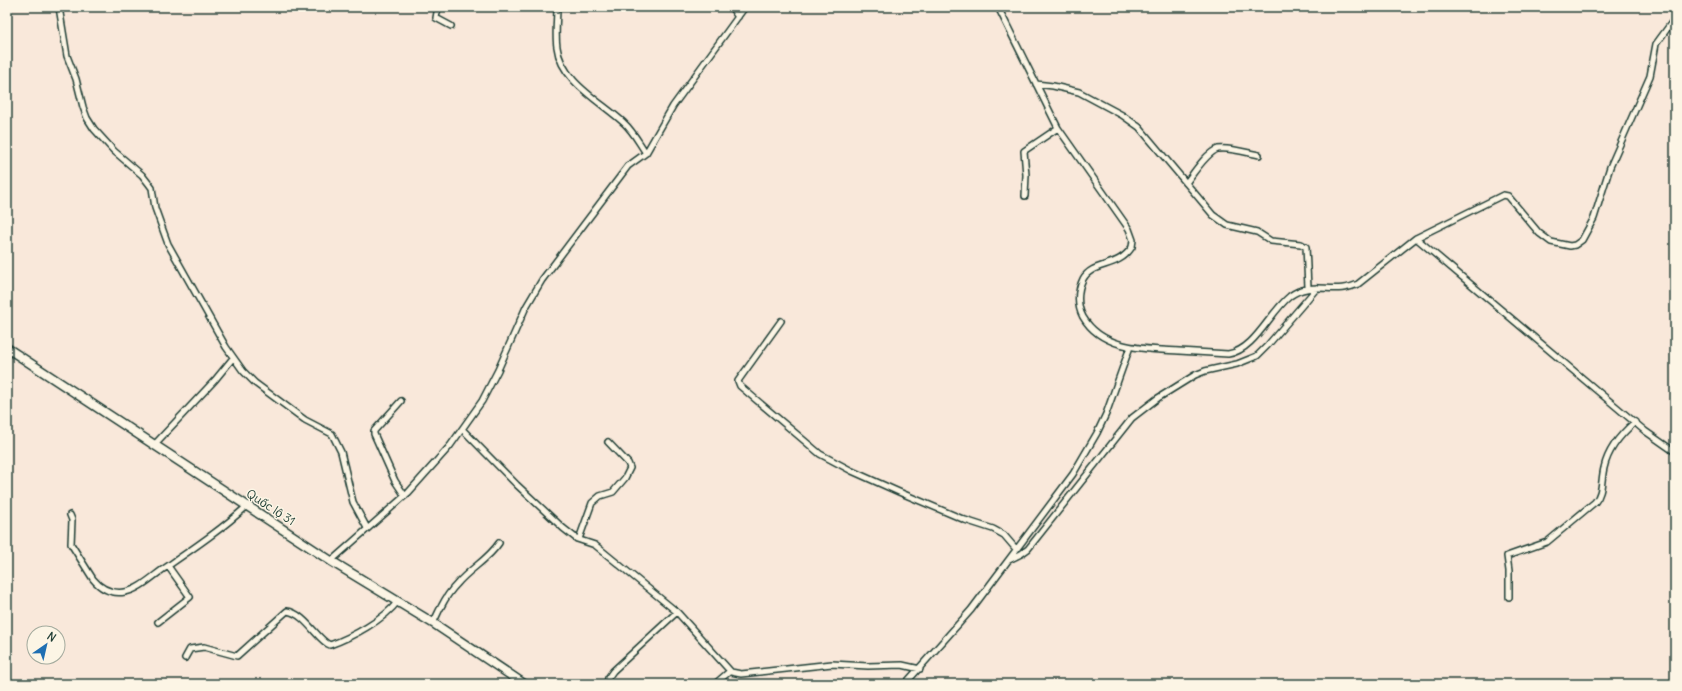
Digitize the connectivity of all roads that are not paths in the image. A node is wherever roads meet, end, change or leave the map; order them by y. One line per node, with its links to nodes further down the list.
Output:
1 (59, 7): 22 (street)
2 (438, 7): 9 (street)
3 (557, 7): 12 (street)
4 (731, 7): 7 (street)
5 (745, 7): 7 (street)
6 (998, 7): 10 (street)
7 (738, 17): 12 (street)
8 (1675, 18): 16 (street)
9 (451, 26)
10 (1036, 84): 11 (street); 14 (street)
11 (1058, 128): 15 (street); 20 (street)
12 (646, 153): 25 (street)
13 (1259, 155): 14 (street)
14 (1186, 183): 17 (street)
15 (1025, 196)
16 (1416, 238): 18 (street); 24 (street)
17 (1308, 287): 18 (street); 20 (street)
18 (1318, 288): 36 (street)
19 (781, 321): 35 (street)
20 (1130, 347): 35 (street)
21 (7, 348): 27 (highway, Quốc lộ 31)
22 (233, 358): 27 (street); 32 (street)
23 (401, 401): 29 (street)
24 (1635, 422): 28 (street); 39 (street)
25 (462, 428): 29 (street); 33 (street)
26 (608, 442): 33 (street)
27 (154, 445): 30 (highway, Quốc lộ 31)
28 (1675, 452)
29 (405, 496): 32 (street)
30 (247, 506): 37 (highway, Quốc lộ 31); 38 (street)
31 (70, 515): 38 (street)
32 (367, 528): 37 (street)
33 (579, 539): 41 (street)
34 (499, 543): 43 (street)
35 (1016, 549): 36 (street)
36 (1009, 560): 45 (street)
37 (331, 561): 40 (highway, Quốc lộ 31)
38 (168, 566): 42 (street)
39 (1509, 596)
40 (398, 602): 43 (highway, Quốc lộ 31); 44 (street)
41 (677, 612): 46 (street); 48 (street)
42 (158, 622)
43 (433, 623): 47 (highway, Quốc lộ 31)
44 (186, 658)
45 (920, 669): 46 (street); 50 (street)
46 (730, 671): 49 (street)
47 (524, 684)
48 (607, 684)
49 (715, 684)
50 (905, 684)

